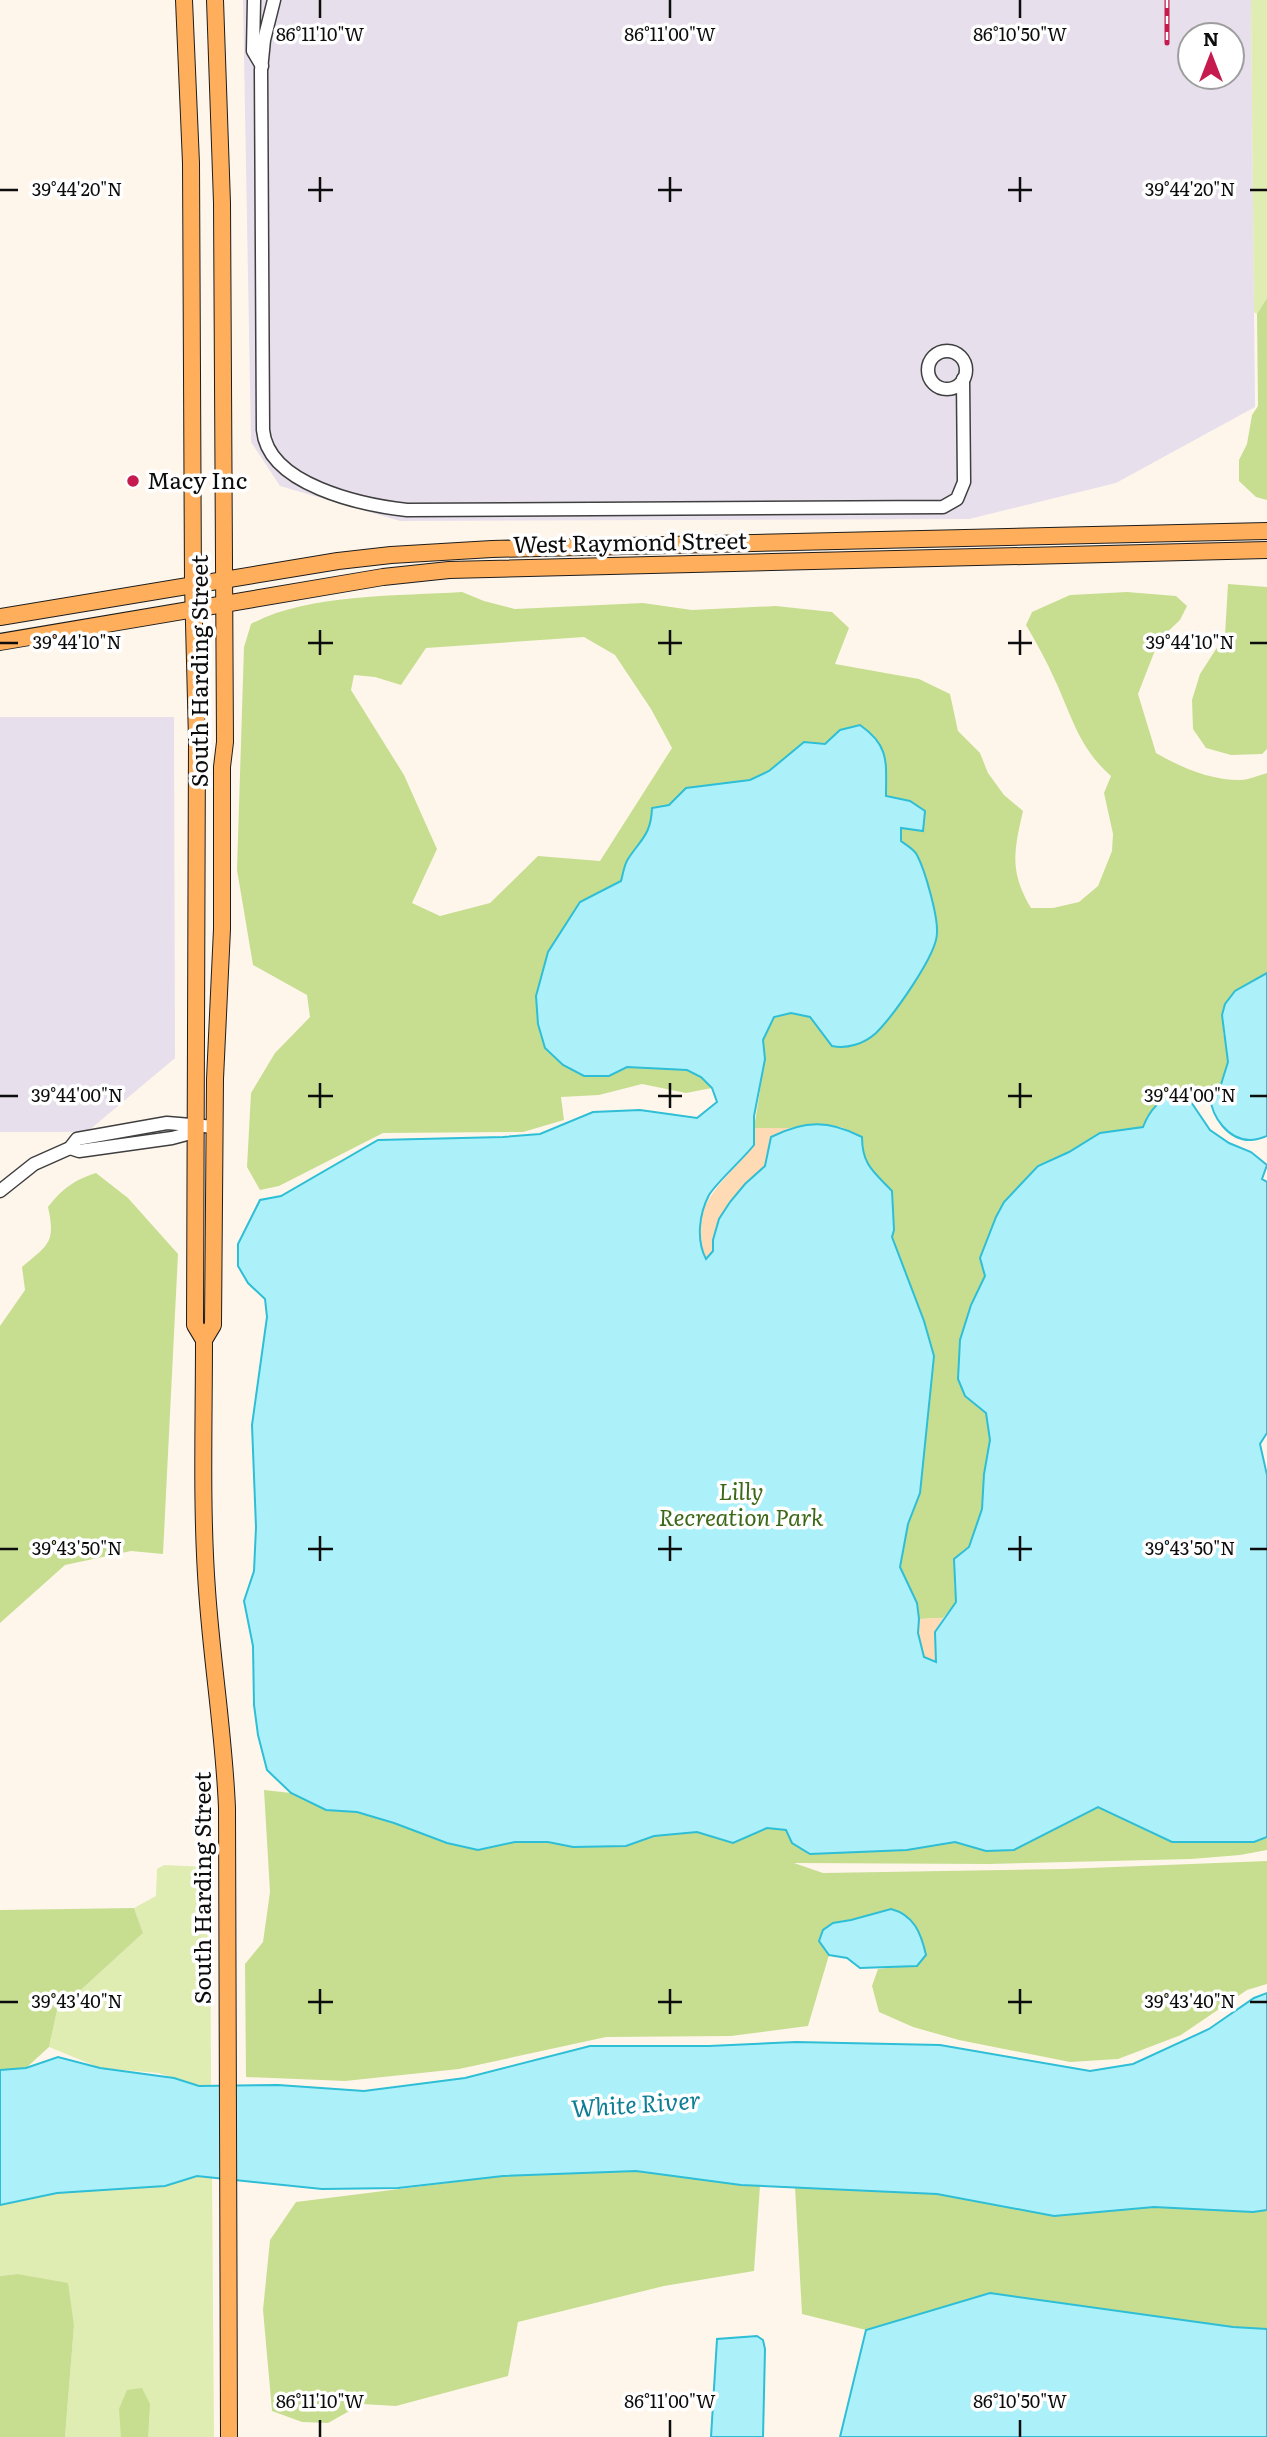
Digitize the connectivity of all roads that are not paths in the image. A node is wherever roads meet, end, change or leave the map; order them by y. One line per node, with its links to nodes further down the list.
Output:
1 (184, 0): 7 (main road, South Harding Street)
2 (215, 0): 6 (main road, South Harding Street)
3 (254, 0): 5 (street)
4 (274, 0): 5 (street)
5 (262, 66): 12 (street)
6 (219, 72): 7 (main road); 8 (main road, South Harding Street)
7 (188, 74): 9 (main road, South Harding Street)
8 (222, 246): 9 (main road); 17 (main road, South Harding Street)
9 (192, 247): 18 (main road, South Harding Street)
10 (963, 379): 11 (street); 11 (street); 12 (street)
11 (952, 388): 12 (street)
12 (963, 406)
13 (1267, 531): 14 (main road, West Raymond Street)
14 (921, 539): 16 (main road); 17 (main road, West Raymond Street)
15 (1267, 551): 16 (main road, West Raymond Street)
16 (923, 559): 19 (main road, West Raymond Street)
17 (223, 580): 18 (main road, West Raymond Street); 19 (main road, South Harding Street)
18 (193, 585): 20 (main road, South Harding Street); 21 (main road, West Raymond Street)
19 (224, 604): 20 (main road, West Raymond Street); 24 (main road, South Harding Street)
20 (194, 609): 22 (main road, West Raymond Street); 23 (main road, South Harding Street)
21 (0, 617)
22 (0, 642)
23 (197, 822): 24 (main road); 25 (main road, South Harding Street)
24 (222, 825): 26 (main road, South Harding Street)
25 (196, 1127): 26 (street); 27 (street); 28 (main road, South Harding Street)
26 (215, 1127): 28 (main road, South Harding Street)
27 (0, 1191)
28 (204, 1340): 29 (main road, South Harding Street)
29 (229, 2437)

